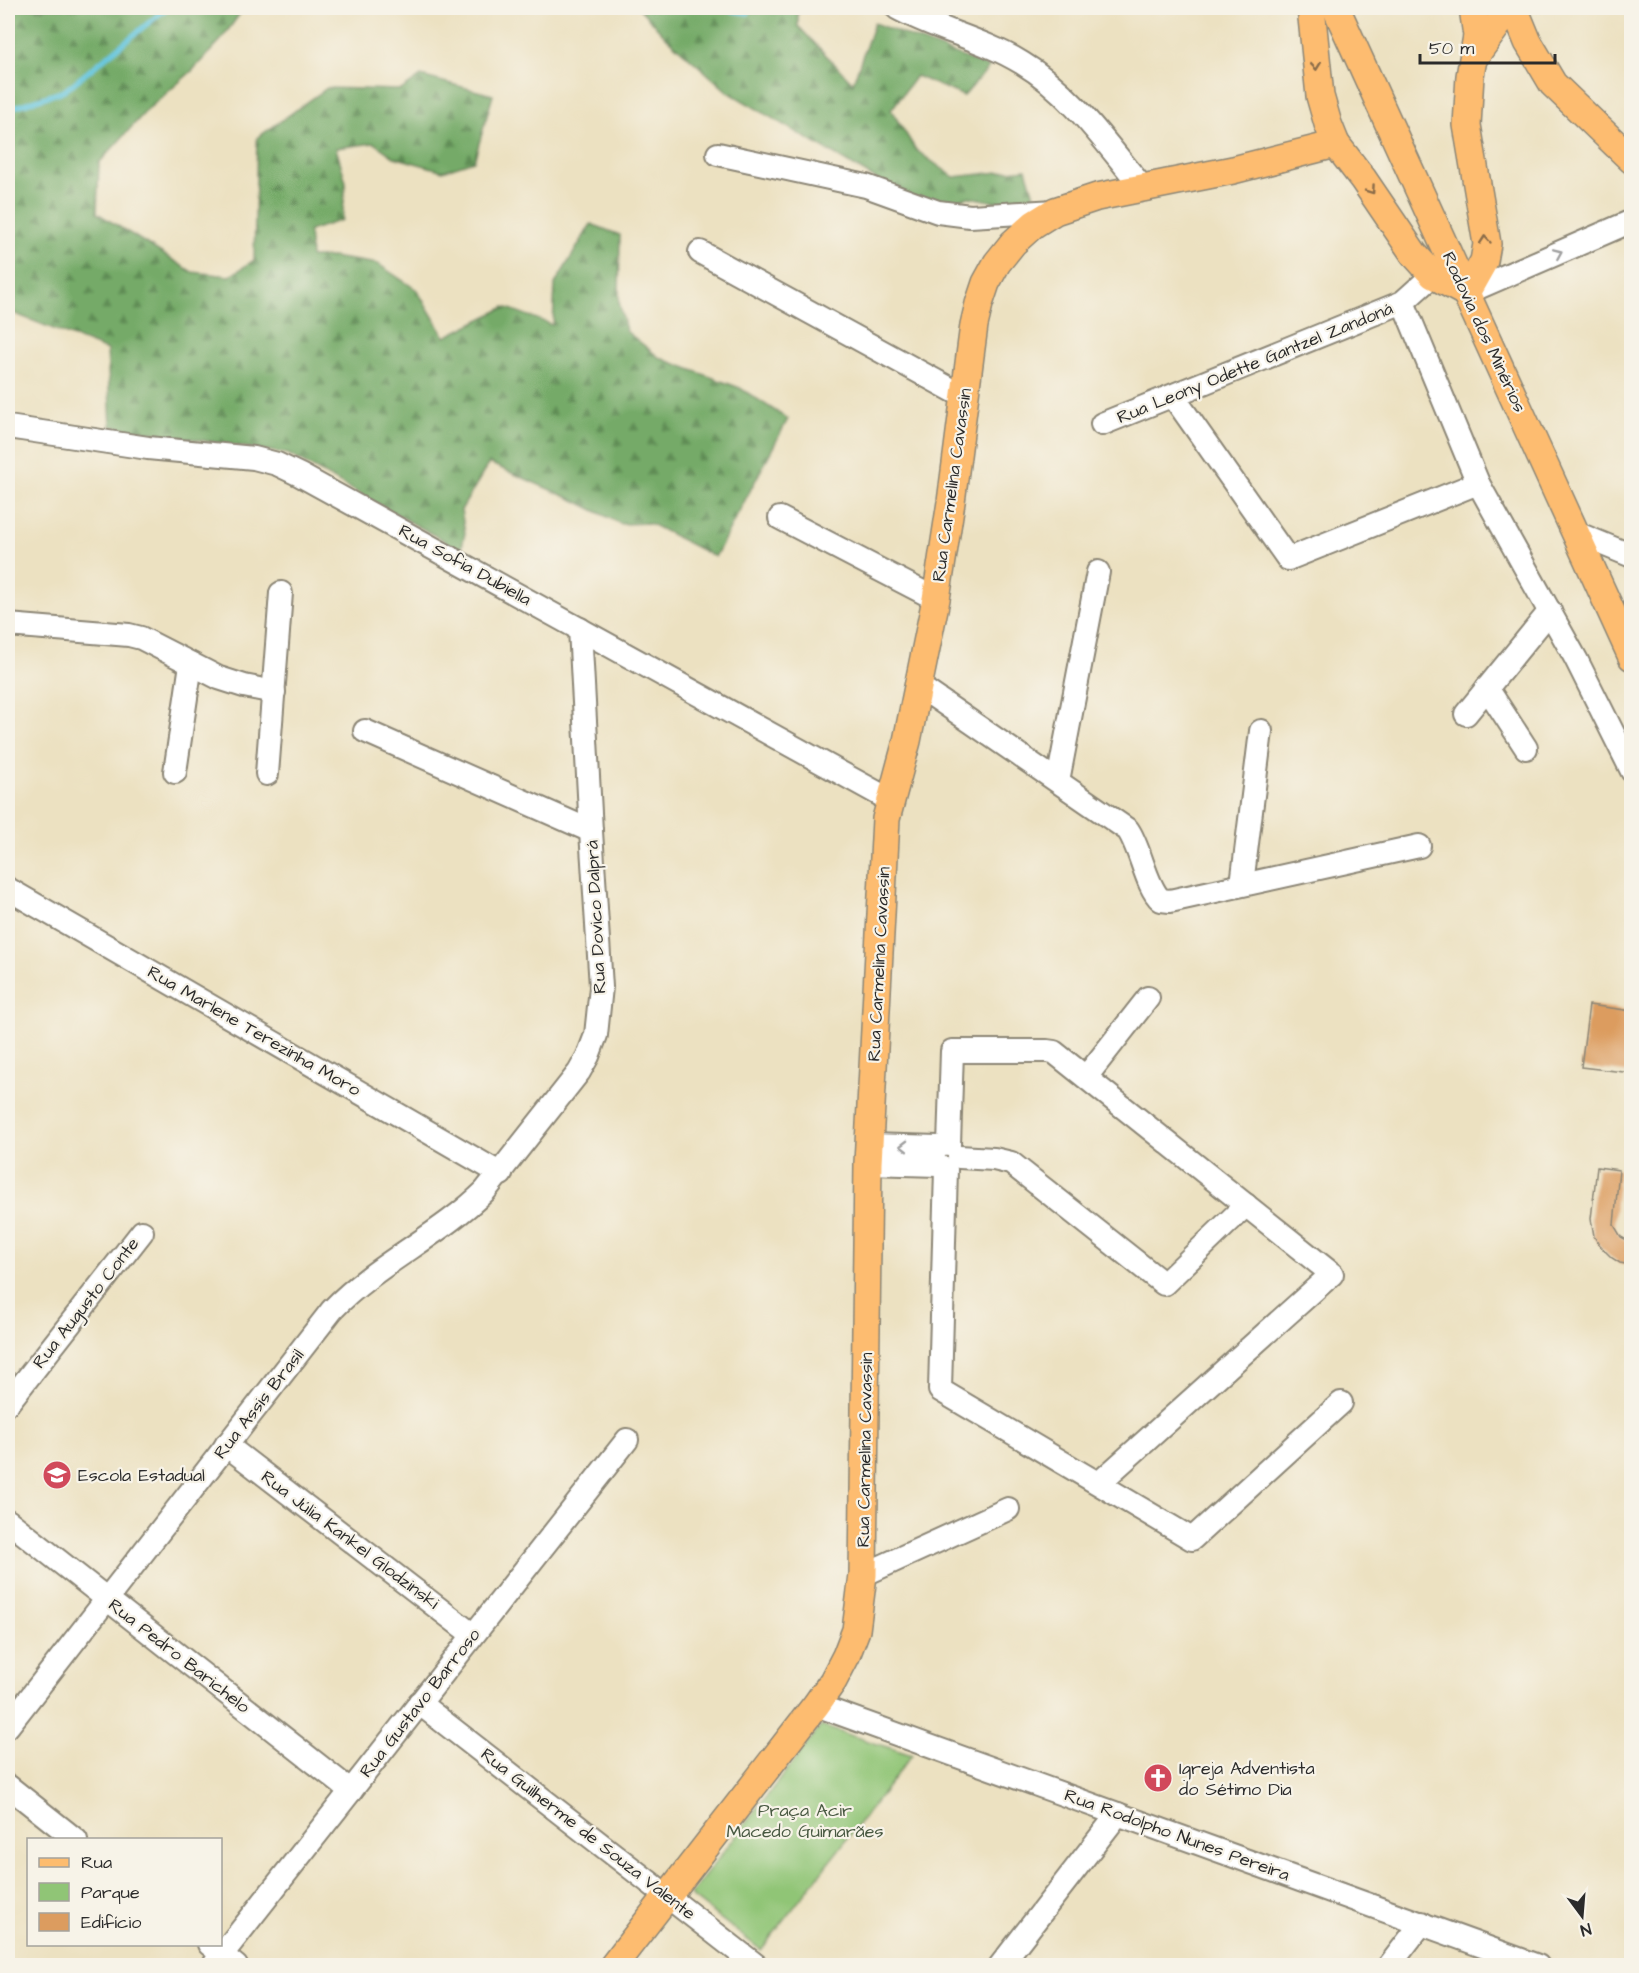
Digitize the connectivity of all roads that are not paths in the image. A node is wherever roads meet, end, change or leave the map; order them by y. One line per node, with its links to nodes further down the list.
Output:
1 (897, 8): 10 (street)
2 (1311, 8): 7 (main road, one-way to 7)
3 (1336, 8): 15 (main road, Rodovia dos Minérios)
4 (1473, 8): 6 (main road)
5 (1512, 8): 6 (main road); 9 (main road)
6 (1475, 56): 15 (main road, one-way to 6)
7 (1336, 144): 10 (main road, Rua Carmelina Cavassin); 14 (main road, one-way to 14)
8 (718, 154): 11 (street)
9 (1632, 160)
10 (1143, 188): 11 (main road, Rua Carmelina Cavassin)
11 (1055, 211): 18 (main road, Rua Carmelina Cavassin)
12 (1632, 221): 15 (street, one-way to 12)
13 (700, 252): 18 (street)
14 (1433, 275): 15 (main road); 16 (street, Rua Leony Odette Gantzel Zandoná)
15 (1466, 293): 23 (main road, Rodovia dos Minérios)
16 (1403, 302): 17 (street, Rua Leony Odette Gantzel Zandoná); 21 (street)
17 (1173, 396): 19 (street, Rua Leony Odette Gantzel Zandoná); 21 (street)
18 (965, 397): 27 (main road, Rua Carmelina Cavassin)
19 (1102, 424)
20 (8, 427): 30 (street, Rua Sofia Dubiella)
21 (1478, 483): 28 (street)
22 (780, 518): 27 (street)
23 (1576, 533): 24 (street); 31 (main road, Rodovia dos Minérios)
24 (1630, 559)
25 (1098, 572): 43 (street)
26 (282, 594): 35 (street)
27 (936, 599): 33 (main road, Rua Carmelina Cavassin)
28 (1550, 611): 34 (street); 40 (street)
29 (8, 625): 32 (street)
30 (580, 629): 44 (street, Rua Sofia Dubiella); 45 (street, Rua Dovico Dalprá)
31 (1632, 657)
32 (190, 664): 35 (street); 41 (street)
33 (919, 686): 43 (street); 44 (main road, Rua Carmelina Cavassin)
34 (1487, 688): 36 (street); 39 (street)
35 (274, 692): 42 (street)
36 (1466, 714)
37 (365, 731): 45 (street)
38 (1261, 731): 47 (street)
39 (1526, 748)
40 (1632, 771)
41 (175, 772)
42 (267, 774)
43 (1058, 781): 47 (street)
44 (890, 800): 51 (main road, Rua Carmelina Cavassin)
45 (591, 831): 53 (street, Rua Dovico Dalprá)
46 (1419, 846): 47 (street)
47 (1242, 884)
48 (8, 889): 53 (street, Rua Marlene Terezinha Moro)
49 (1148, 998): 50 (street)
50 (1086, 1077): 52 (street); 54 (street)
51 (869, 1154): 52 (street); 63 (main road, Rua Carmelina Cavassin)
52 (946, 1157): 54 (street); 60 (street)
53 (501, 1174): 59 (street, Rua Assis Brasil)
54 (1246, 1205): 60 (street)
55 (142, 1232): 56 (street, Rua Augusto Conte)
56 (8, 1403)
57 (1341, 1403): 60 (street)
58 (627, 1440): 65 (street, Rua Gustavo Barroso)
59 (226, 1445): 64 (street, Rua Assis Brasil); 65 (street, Rua Júlia Kankel Glodzinski)
60 (1099, 1483)
61 (1008, 1509): 63 (street)
62 (8, 1521): 64 (street, Rua Pedro Barichelo)
63 (863, 1575): 67 (main road, Rua Carmelina Cavassin)
64 (106, 1599): 68 (street, Rua Assis Brasil); 70 (street, Rua Pedro Barichelo)
65 (473, 1635): 66 (street, Rua Gustavo Barroso)
66 (419, 1703): 70 (street, Rua Gustavo Barroso); 73 (street, Rua Guilherme de Souza Valente)
67 (816, 1705): 71 (street, Rua Rodolpho Nunes Pereira); 73 (main road, Rua Carmelina Cavassin)
68 (8, 1726)
69 (8, 1786): 72 (street)
70 (351, 1791): 75 (street, Rua Gustavo Barroso)
71 (1118, 1814): 74 (street, Rua Rodolpho Nunes Pereira); 78 (street)
72 (75, 1838)
73 (667, 1896): 76 (main road, Rua Carmelina Cavassin); 77 (street, Rua Guilherme de Souza Valente)
74 (1422, 1923): 79 (street); 80 (street, Rua Rodolpho Nunes Pereira)
75 (220, 1957)
76 (613, 1965)
77 (757, 1965)
78 (1000, 1965)
79 (1389, 1965)
80 (1538, 1965)

